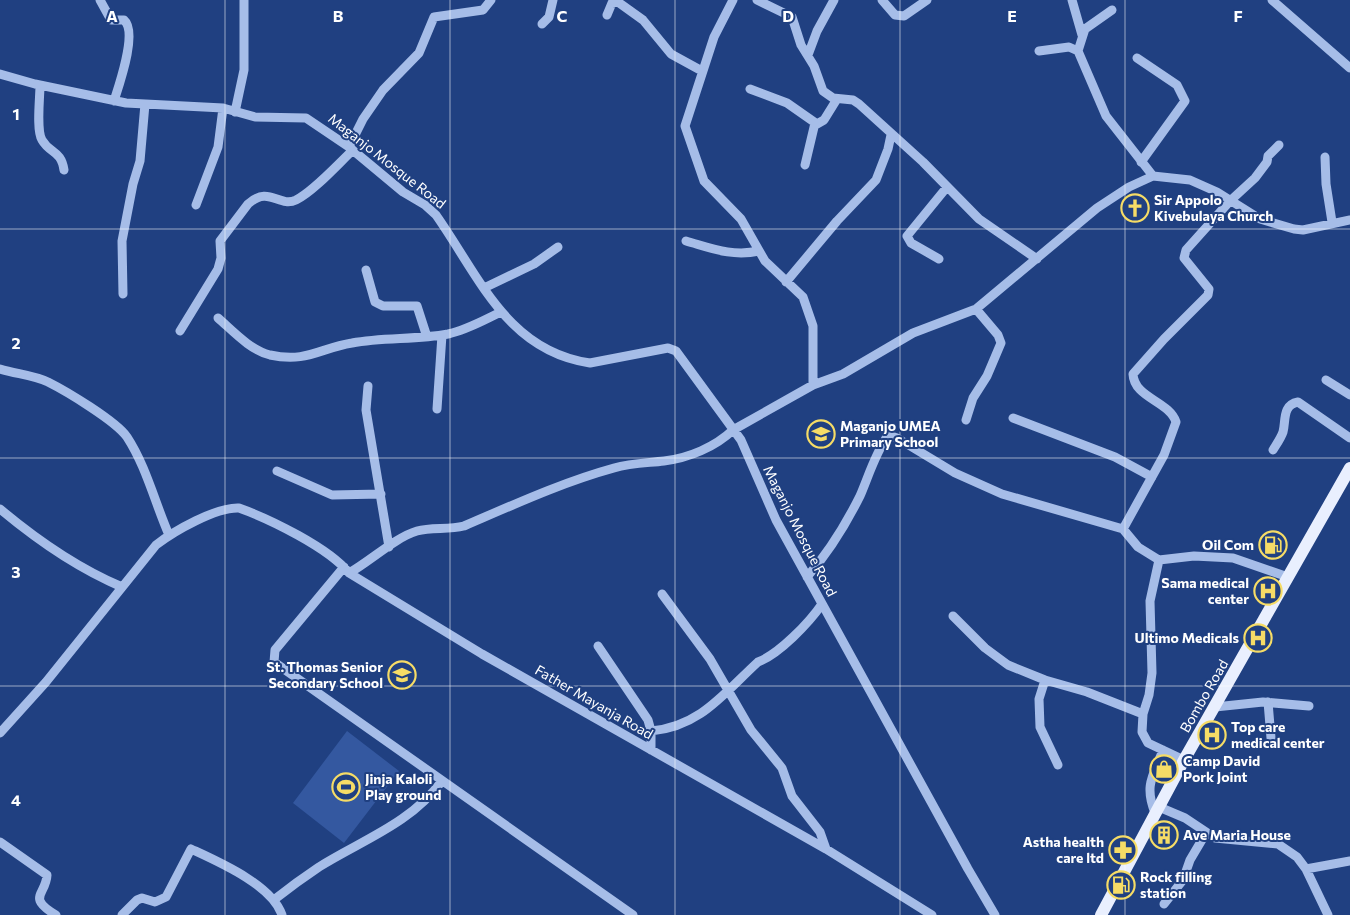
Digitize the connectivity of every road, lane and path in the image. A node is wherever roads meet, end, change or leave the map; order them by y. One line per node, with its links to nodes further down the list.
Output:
1 (100, 0): 26 (street)
2 (244, 0): 29 (street)
3 (491, 0): 33 (street)
4 (553, 0): 14 (street)
5 (733, 0): 21 (street)
6 (757, 0): 18 (street)
7 (834, 0): 18 (street)
8 (882, 0): 9 (street)
9 (927, 0)
10 (1072, 0): 15 (street)
11 (1275, 1): 20 (street)
12 (1112, 10): 15 (street)
13 (606, 15): 21 (street)
14 (542, 24)
15 (1082, 35): 16 (street)
16 (1078, 51): 17 (street); 35 (street)
17 (1039, 52)
18 (808, 55): 25 (street)
19 (1137, 58): 35 (street)
20 (1350, 68)
21 (702, 71): 46 (street)
22 (0, 74): 23 (street, Maganjo Mosque Road)
23 (40, 85): 26 (street, Maganjo Mosque Road); 37 (street)
24 (750, 89): 30 (street)
25 (836, 99): 30 (street); 31 (street)
26 (114, 101): 27 (street, Maganjo Mosque Road)
27 (145, 104): 28 (street, Maganjo Mosque Road); 52 (street)
28 (223, 108): 29 (street, Maganjo Mosque Road); 41 (street)
29 (234, 112): 33 (street, Maganjo Mosque Road)
30 (815, 123): 36 (street)
31 (891, 135): 39 (street); 50 (street)
32 (1280, 145): 40 (street)
33 (351, 148): 51 (street, Maganjo Mosque Road); 56 (street)
34 (1325, 157): 43 (street)
35 (1142, 162): 38 (street)
36 (805, 165)
37 (64, 170)
38 (1152, 176): 40 (street); 48 (street)
39 (947, 187): 47 (street); 48 (street)
40 (1230, 201): 43 (street); 72 (street)
41 (196, 205)
42 (1350, 220): 43 (street)
43 (1332, 222)
44 (686, 241): 46 (street)
45 (558, 246): 51 (street)
46 (758, 251): 50 (street)
47 (940, 259)
48 (1038, 259): 53 (street)
49 (366, 270): 58 (street)
50 (786, 282): 61 (street)
51 (484, 288): 54 (street, Maganjo Mosque Road)
52 (123, 294)
53 (976, 309): 61 (street); 66 (street)
54 (501, 312): 57 (street); 67 (street, Maganjo Mosque Road)
55 (218, 318): 58 (street)
56 (180, 331)
57 (442, 334): 58 (street); 64 (street)
58 (426, 337)
59 (0, 369): 76 (street)
60 (1326, 380): 63 (street)
61 (813, 385): 67 (street)
62 (368, 386): 73 (street)
63 (1350, 395)
64 (437, 409)
65 (1013, 418): 72 (street)
66 (966, 420)
67 (733, 430): 77 (street); 80 (street, Maganjo Mosque Road)
68 (1350, 438): 69 (street)
69 (1273, 450)
70 (1350, 468): 81 (main road, Bombo Road)
71 (277, 471): 73 (street)
72 (1152, 477): 75 (street)
73 (380, 494): 77 (street)
74 (0, 509): 82 (street)
75 (1122, 529): 78 (street); 80 (street)
76 (169, 535): 79 (street, Father Mayanja Road); 82 (street, Father Mayanja Road)
77 (389, 546): 79 (street)
78 (1159, 560): 81 (street); 92 (street)
79 (347, 570): 96 (street, Father Mayanja Road); 100 (street)
80 (806, 577): 84 (street, Maganjo Mosque Road)
81 (1288, 577): 91 (main road, Bombo Road)
82 (122, 587): 94 (street, Father Mayanja Road)
83 (662, 594): 88 (street)
84 (822, 604): 88 (street); 114 (street, Maganjo Mosque Road)
85 (953, 616): 87 (street)
86 (598, 646): 93 (street)
87 (1045, 680): 92 (street); 99 (street)
88 (728, 690): 93 (street); 104 (street)
89 (1268, 702): 90 (street); 91 (street); 95 (street)
90 (1309, 706)
91 (1215, 708): 98 (main road, Bombo Road)
92 (1143, 714): 97 (street)
93 (651, 731): 96 (street)
94 (0, 733)
95 (1271, 738)
96 (651, 750): 104 (street, Father Mayanja Road)
97 (1163, 750): 98 (street); 101 (street)
98 (1184, 760): 101 (main road, Bombo Road)
99 (1058, 765)
100 (442, 782): 107 (street); 112 (street)
101 (1157, 810): 102 (street); 115 (main road, Bombo Road)
102 (1206, 833): 106 (street); 108 (street)
103 (0, 842): 109 (street)
104 (826, 849): 113 (street, Father Mayanja Road)
105 (1350, 861): 106 (street)
106 (1306, 869): 116 (street)
107 (275, 899): 110 (street); 111 (street)
108 (1164, 904)
109 (56, 915)
110 (122, 915)
111 (282, 915)
112 (633, 915)
113 (932, 915)
114 (996, 915)
115 (1100, 915)
116 (1328, 915)

